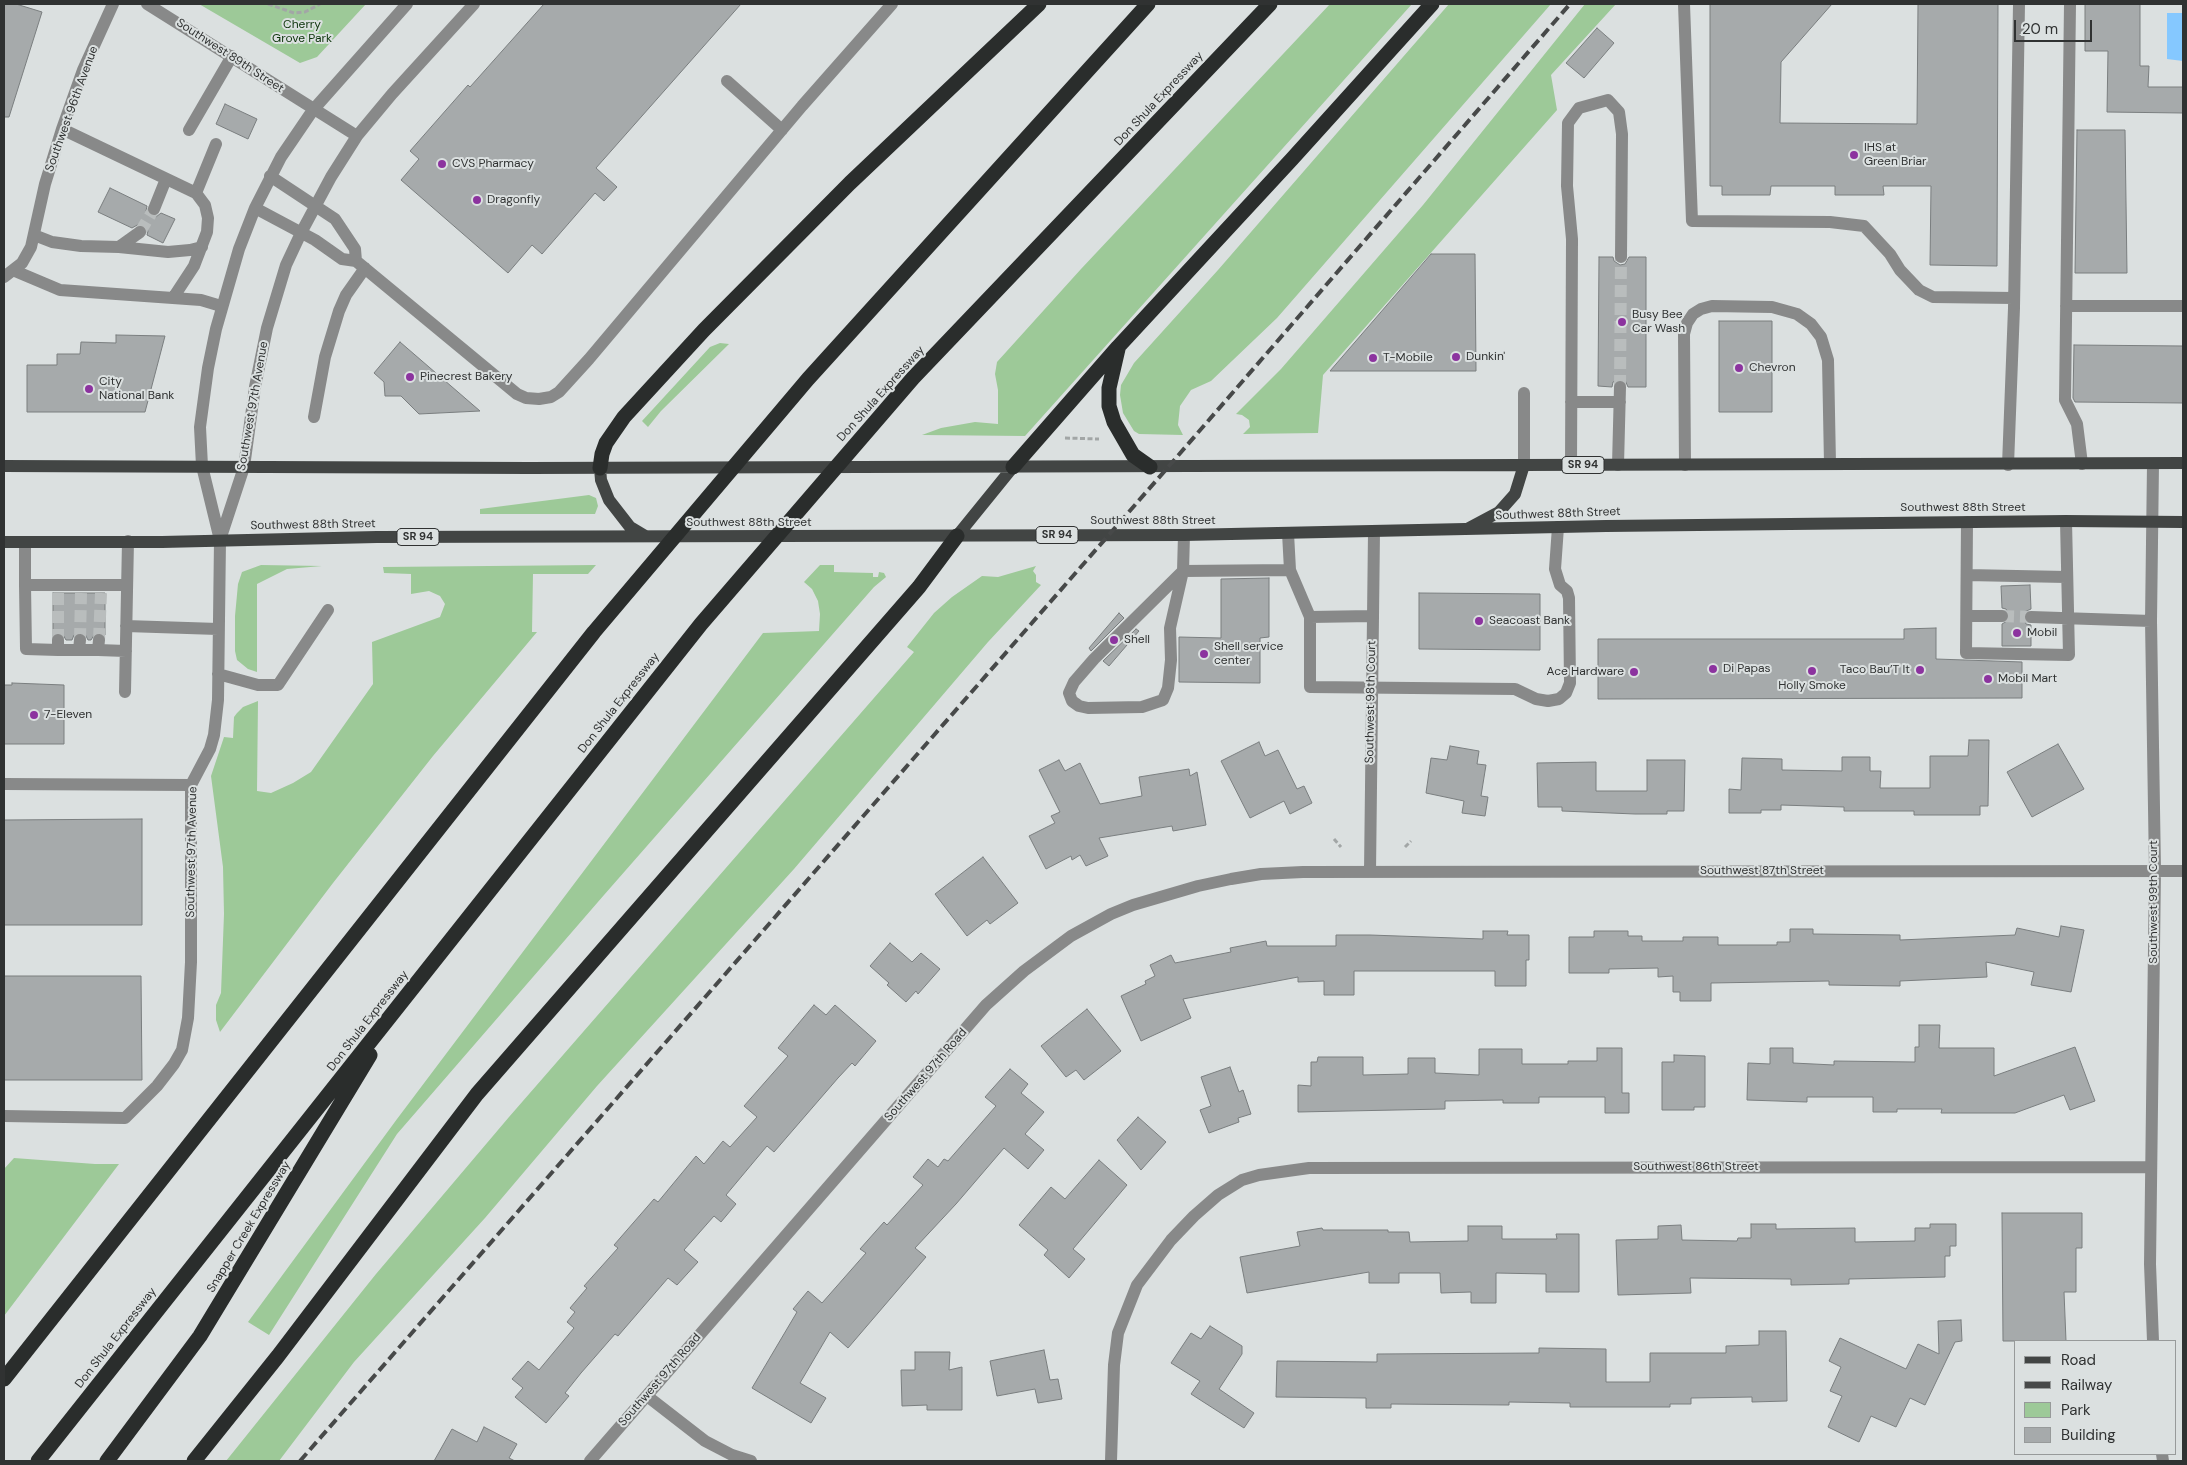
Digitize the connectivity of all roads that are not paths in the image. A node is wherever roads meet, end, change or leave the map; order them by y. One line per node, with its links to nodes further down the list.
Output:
1 (113, 4): 16 (street, Southwest 96th Avenue)
2 (147, 4): 13 (street, Southwest 89th Street)
3 (407, 4): 15 (street, Southwest 97th Avenue)
4 (474, 4): 19 (street, Southwest 97th Avenue)
5 (892, 4): 18 (street)
6 (1040, 4): 60 (highway)
7 (1148, 4): 105 (highway)
8 (1270, 4): 101 (highway, Don Shula Expressway)
9 (1432, 4): 40 (highway)
10 (1684, 4): 36 (street)
11 (2019, 4): 36 (street)
12 (2070, 4): 38 (street)
13 (232, 56): 15 (street, Southwest 89th Street); 17 (street)
14 (727, 81): 18 (street)
15 (313, 110): 19 (street, Southwest 89th Street); 21 (street, Southwest 97th Avenue)
16 (62, 129): 22 (street); 29 (street, Southwest 96th Avenue)
17 (189, 130)
18 (782, 130): 33 (street)
19 (357, 136): 24 (street, Southwest 97th Avenue)
20 (216, 144): 23 (street)
21 (270, 176): 24 (street); 25 (street, Southwest 97th Avenue)
22 (166, 179): 23 (street); 26 (street)
23 (196, 193): 30 (street)
24 (315, 204): 28 (street, Southwest 97th Avenue); 33 (street)
25 (255, 208): 28 (street); 37 (street, Southwest 97th Avenue)
26 (154, 209)
27 (140, 232): 31 (street)
28 (301, 233): 33 (street); 57 (street, Southwest 97th Avenue)
29 (34, 235): 31 (street); 34 (street, Southwest 96th Avenue)
30 (202, 247): 31 (street); 35 (street)
31 (120, 248)
32 (1621, 257): 43 (street)
33 (361, 264): 45 (street)
34 (9, 274): 35 (street)
35 (173, 298): 37 (street)
36 (2014, 298): 54 (street)
37 (221, 306): 56 (street, Southwest 97th Avenue)
38 (2066, 306): 39 (street); 49 (street)
39 (2183, 306)
40 (1118, 347): 58 (highway); 59 (highway)
41 (1620, 387): 44 (street)
42 (1524, 393): 51 (street)
43 (1571, 402): 44 (street); 52 (street)
44 (1620, 402): 53 (street)
45 (314, 417)
46 (2183, 463): 50 (main road, SR 94)
47 (1685, 464): 48 (main road, SR 94); 48 (street); 53 (main road, SR 94)
48 (1830, 464): 54 (main road, SR 94)
49 (2082, 464): 50 (main road, SR 94); 54 (main road, SR 94)
50 (2153, 464): 63 (street, Southwest 99th Court)
51 (1524, 465): 52 (main road, SR 94); 59 (main road, SR 94); 66 (main road)
52 (1571, 465): 53 (main road, SR 94)
53 (1618, 465)
54 (2008, 465)
55 (4, 466): 56 (main road, SR 94)
56 (202, 466): 57 (main road, SR 94); 72 (street, Southwest 97th Avenue)
57 (244, 467): 60 (main road, SR 94); 72 (street, Southwest 97th Avenue)
58 (1013, 467): 59 (main road, SR 94); 60 (main road, SR 94); 71 (main road)
59 (1150, 467)
60 (600, 468): 70 (main road)
61 (2066, 521): 62 (main road, Southwest 88th Street / SR 94); 63 (main road, Southwest 88th Street / SR 94); 79 (street)
62 (1967, 522): 65 (main road, Southwest 88th Street / SR 94); 78 (street)
63 (2152, 522): 64 (main road, Southwest 88th Street / SR 94); 89 (street, Southwest 99th Court)
64 (2183, 522)
65 (1558, 527): 66 (main road, Southwest 88th Street / SR 94); 94 (street)
66 (1466, 530): 67 (main road, Southwest 88th Street / SR 94)
67 (1374, 532): 68 (main road, Southwest 88th Street / SR 94); 83 (street, Southwest 98th Court)
68 (1288, 533): 69 (main road, Southwest 88th Street / SR 94); 77 (street)
69 (1184, 535): 71 (main road, Southwest 88th Street / SR 94); 76 (street)
70 (645, 536): 71 (main road, Southwest 88th Street / SR 94); 72 (main road, Southwest 88th Street / SR 94)
71 (957, 536): 109 (highway)
72 (220, 540): 75 (main road, Southwest 88th Street / SR 94); 91 (street, Southwest 97th Avenue)
73 (4, 542): 74 (main road, Southwest 88th Street / SR 94)
74 (25, 542): 75 (main road, Southwest 88th Street / SR 94); 80 (street)
75 (128, 542): 81 (street)
76 (1183, 570): 76 (street); 77 (street)
77 (1290, 570): 86 (street)
78 (1967, 576): 79 (street); 84 (street)
79 (2066, 577): 88 (street)
80 (26, 585): 81 (street); 92 (street)
81 (126, 585): 90 (street)
82 (328, 610): 93 (street)
83 (1372, 616): 86 (street); 94 (street, Southwest 98th Court)
84 (1967, 616): 85 (street); 88 (street)
85 (2002, 616)
86 (1310, 617): 94 (street)
87 (2031, 617): 88 (street)
88 (2068, 618): 89 (street)
89 (2151, 621): 98 (street, Southwest 99th Court)
90 (126, 626): 91 (street); 92 (street)
91 (218, 629): 93 (street, Southwest 97th Avenue)
92 (126, 651): 95 (street)
93 (218, 674): 97 (street, Southwest 97th Avenue)
94 (1371, 688): 99 (street, Southwest 98th Court)
95 (125, 692)
96 (4, 784): 97 (street)
97 (191, 785): 102 (street, Southwest 97th Avenue)
98 (2155, 870): 99 (street, Southwest 87th Street); 100 (street, Southwest 87th Street); 103 (street, Southwest 99th Court)
99 (1370, 872): 106 (street, Southwest 97th Road)
100 (2183, 872)
101 (404, 1000): 107 (highway, Don Shula Expressway); 108 (highway, Snapper Creek Expressway)
102 (4, 1116)
103 (2150, 1167): 104 (street, Southwest 99th Court); 112 (street, Southwest 86th Street)
104 (2153, 1340)
105 (4, 1379)
106 (647, 1396): 110 (street, Southwest 97th Road); 111 (street)
107 (38, 1461)
108 (107, 1461)
109 (194, 1461)
110 (590, 1461)
111 (751, 1461)
112 (1111, 1461)

